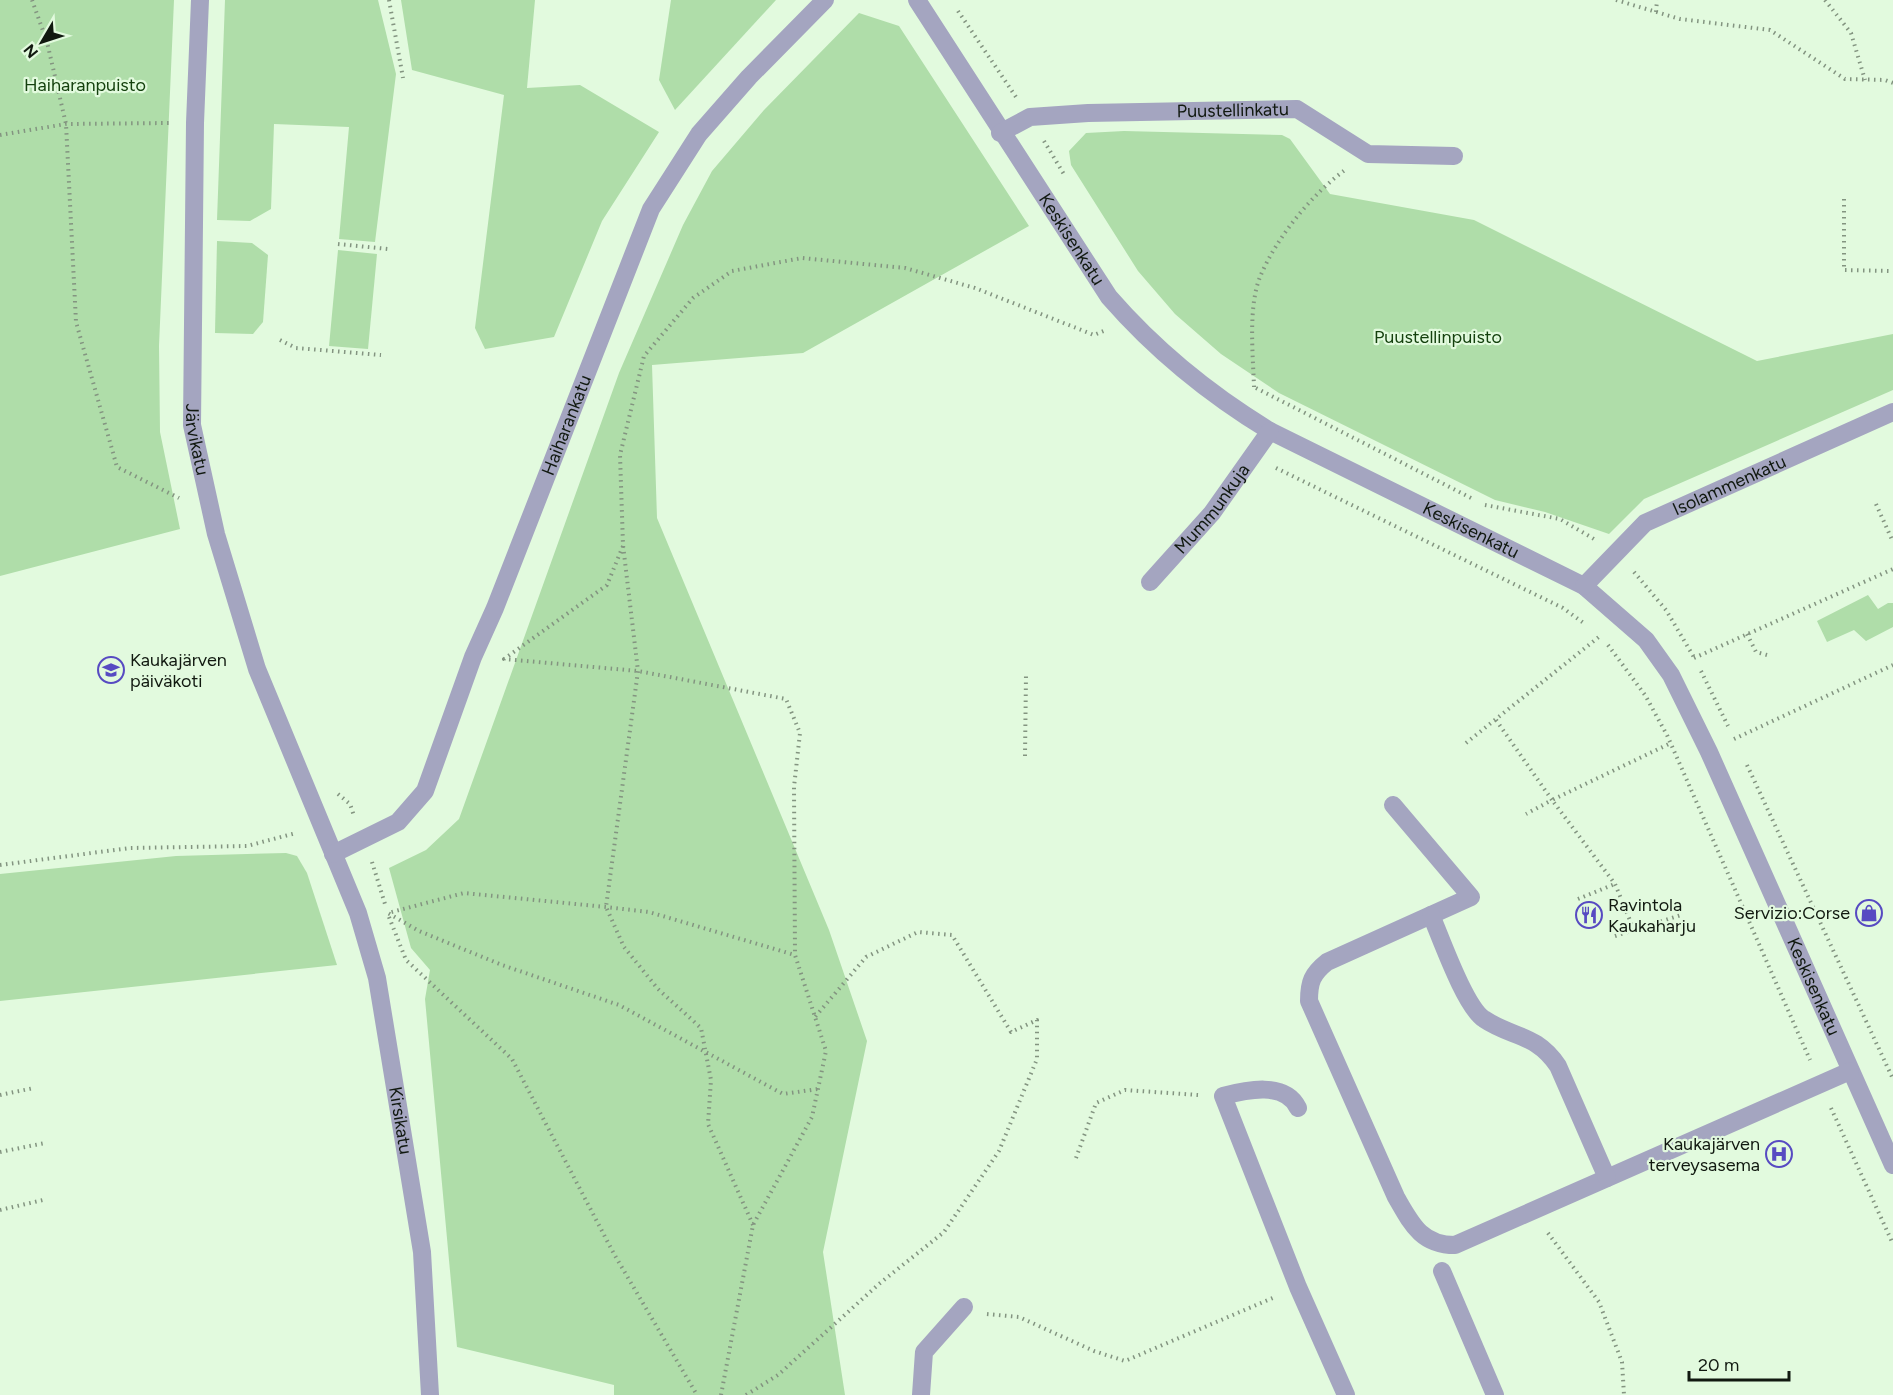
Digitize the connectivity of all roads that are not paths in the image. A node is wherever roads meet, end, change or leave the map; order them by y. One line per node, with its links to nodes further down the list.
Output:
1 (200, 0): 11 (street, Järvikatu)
2 (825, 0): 11 (street, Haiharankatu)
3 (916, 0): 4 (street, Keskisenkatu)
4 (1000, 133): 5 (street, Puustellinkatu); 7 (street, Keskisenkatu)
5 (1454, 156)
6 (1893, 412): 9 (street, Isolammenkatu)
7 (1270, 431): 8 (street, Mummunkuja); 9 (street, Keskisenkatu)
8 (1150, 582)
9 (1584, 586): 13 (street, Keskisenkatu)
10 (1393, 806): 12 (street)
11 (333, 854): 19 (street, Kirsikatu)
12 (1431, 915): 16 (street); 16 (street)
13 (1850, 1071): 15 (street, Keskisenkatu); 16 (street)
14 (1298, 1108): 21 (street)
15 (1893, 1165)
16 (1607, 1178)
17 (1442, 1271): 22 (street)
18 (964, 1306): 20 (street)
19 (430, 1395)
20 (921, 1395)
21 (1346, 1395)
22 (1495, 1395)

